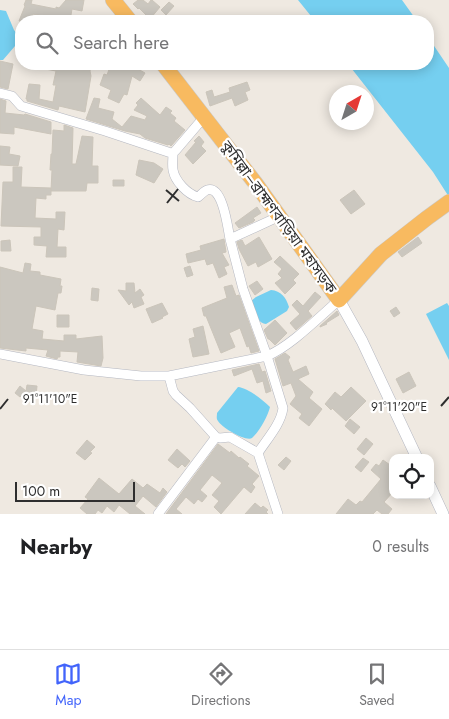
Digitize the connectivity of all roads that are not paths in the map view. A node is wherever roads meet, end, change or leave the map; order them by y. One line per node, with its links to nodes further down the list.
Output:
1 (113, 0): 2 (highway)
2 (125, 15)
3 (168, 70): 5 (highway, কুমিল্লা–ব্রাহ্মণবাড়িয়া মহাসড়ক)
4 (0, 93): 6 (street)
5 (205, 116): 6 (street); 8 (highway, কুমিল্লা–ব্রাহ্মণবাড়িয়া মহাসড়ক)
6 (173, 153): 9 (street)
7 (449, 202): 10 (highway, কুমিল্লা–ব্রাহ্মণবাড়িয়া মহাসড়ক)
8 (280, 216): 9 (street); 10 (highway, কুমিল্লা–ব্রাহ্মণবাড়িয়া মহাসড়ক)
9 (230, 240): 12 (street)
10 (339, 300): 12 (street); 16 (street)
11 (0, 354): 13 (street)
12 (267, 356): 13 (street); 15 (street)
13 (169, 376): 14 (street)
14 (216, 437): 15 (street); 18 (street)
15 (258, 453): 19 (street)
16 (415, 454)
17 (434, 495): 20 (street)
18 (158, 514)
19 (278, 514)
20 (443, 514)

